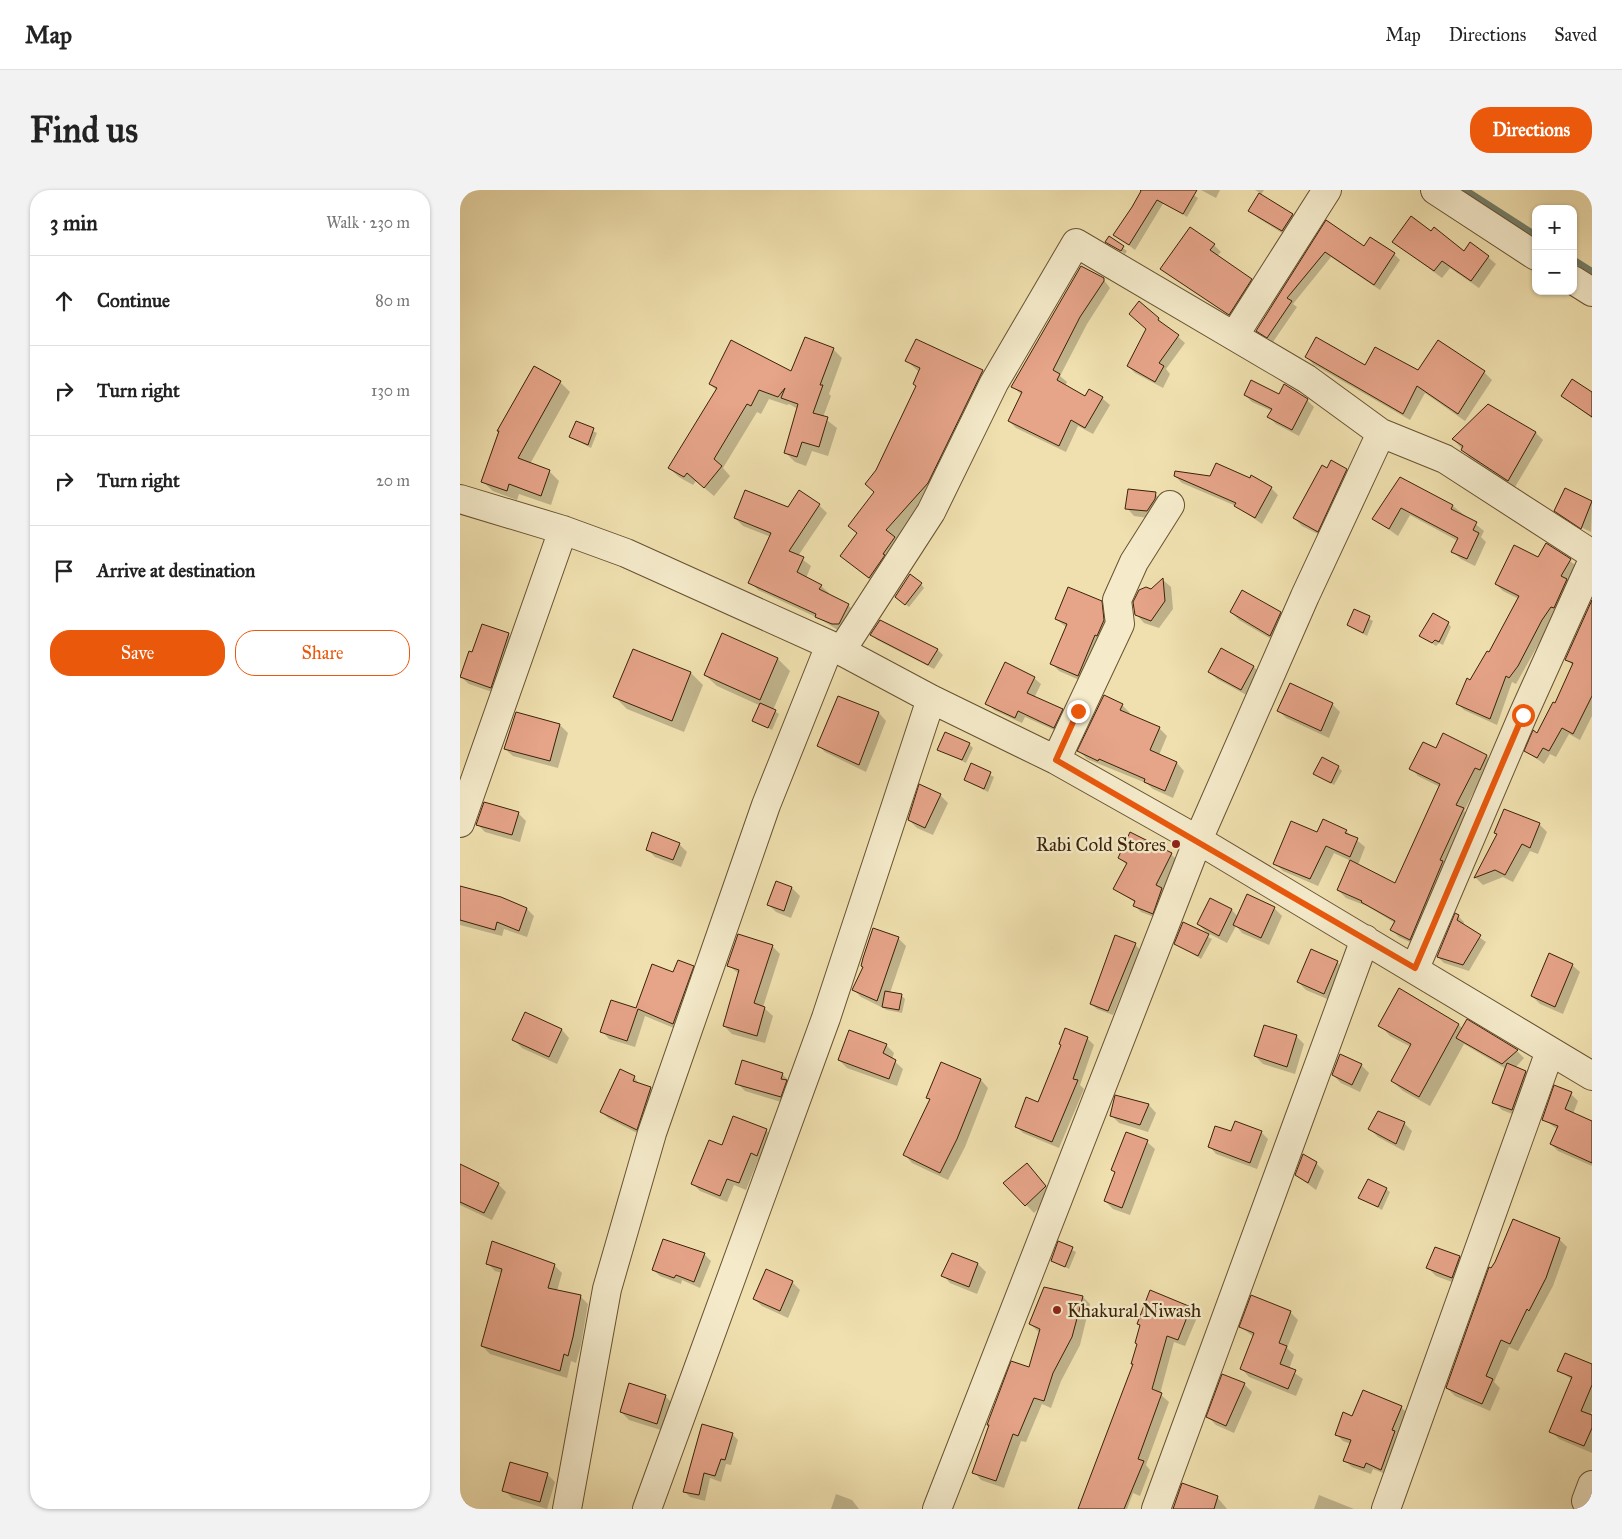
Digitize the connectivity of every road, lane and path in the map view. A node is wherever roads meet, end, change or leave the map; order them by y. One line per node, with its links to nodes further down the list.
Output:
1 (1326, 190): 6 (street)
2 (1435, 190): 3 (street)
3 (1532, 253)
4 (1577, 283): 5 (street)
5 (1592, 292)
6 (1234, 336): 7 (street); 13 (street)
7 (1381, 433): 11 (street); 17 (street)
8 (460, 499): 10 (street)
9 (1170, 505): 15 (street)
10 (563, 530): 13 (street); 16 (street)
11 (1592, 554)
12 (1592, 562): 19 (street)
13 (836, 648): 14 (street); 22 (street)
14 (931, 700): 15 (street); 23 (street)
15 (1056, 760): 17 (street)
16 (460, 823)
17 (1198, 840): 18 (street); 24 (street)
18 (1365, 939): 19 (street); 25 (street)
19 (1415, 968): 20 (street)
20 (1550, 1051): 21 (street); 26 (street)
21 (1592, 1076)
22 (567, 1509)
23 (647, 1509)
24 (936, 1509)
25 (1156, 1509)
26 (1386, 1509)

